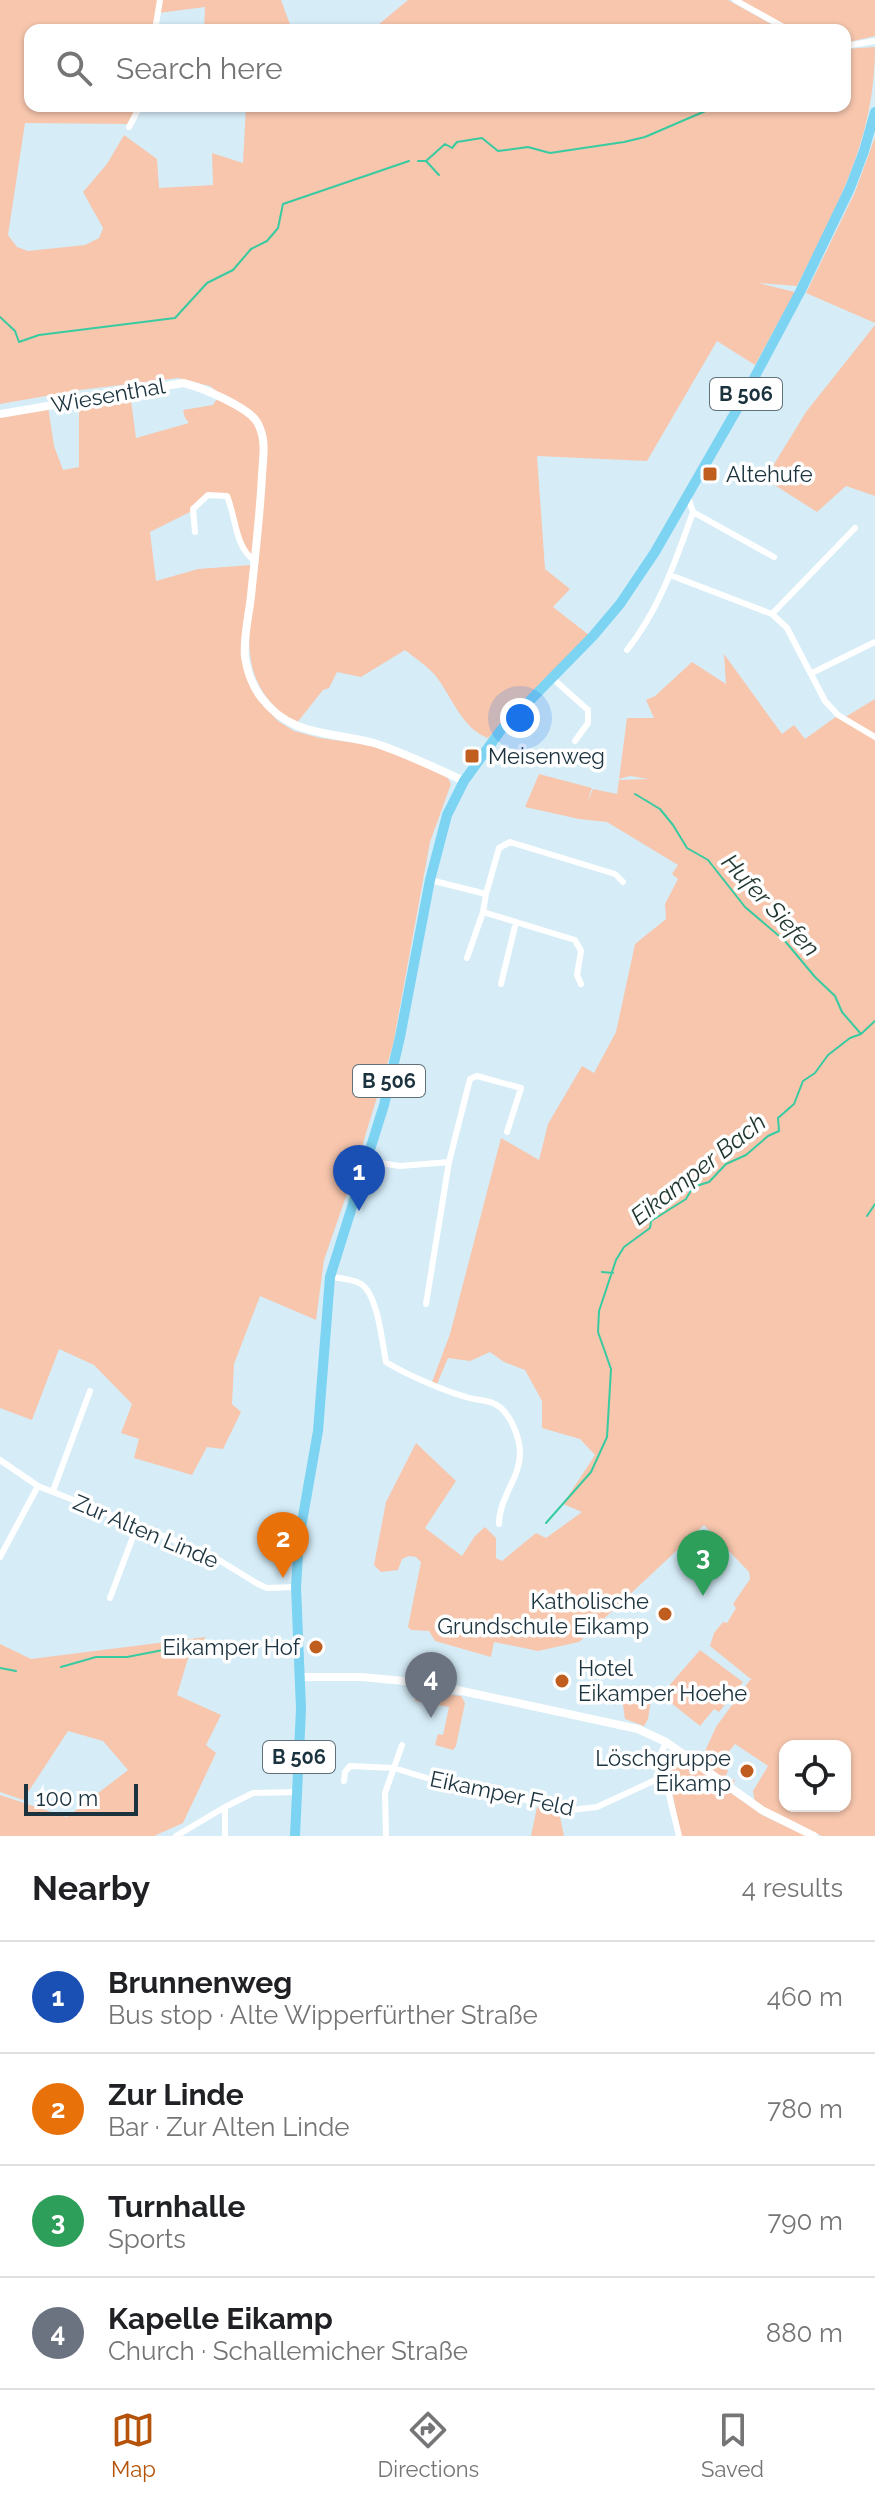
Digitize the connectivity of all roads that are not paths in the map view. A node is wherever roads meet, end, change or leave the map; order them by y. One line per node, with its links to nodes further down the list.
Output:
1 (160, 0): 3 (street)
2 (735, 0): 4 (street)
3 (156, 24)
4 (778, 24)
5 (875, 41): 6 (street)
6 (851, 45)
7 (137, 112): 9 (street)
8 (874, 116): 11 (main road, B 506)
9 (129, 127)
10 (0, 414): 16 (street, Wiesenthal)
11 (686, 494): 12 (street); 22 (main road, B 506)
12 (693, 512): 15 (street); 17 (street)
13 (855, 528): 18 (street)
14 (195, 532): 16 (street)
15 (774, 557)
16 (255, 561): 25 (street, Wiesenthal)
17 (670, 575): 18 (street); 20 (street)
18 (772, 614): 21 (street)
19 (875, 642): 21 (street)
20 (627, 650)
21 (812, 673): 23 (street)
22 (551, 677): 24 (street); 25 (main road, B 506)
23 (875, 737)
24 (575, 741)
25 (464, 781): 26 (main road, B 506)
26 (430, 880): 28 (street); 35 (main road, B 506)
27 (623, 882): 28 (street)
28 (486, 894): 29 (street)
29 (483, 912): 30 (street); 31 (street)
30 (516, 922): 32 (street); 33 (street)
31 (467, 958)
32 (501, 984)
33 (581, 984)
34 (507, 1132): 36 (street)
35 (367, 1161): 36 (street); 37 (main road, B 506)
36 (449, 1162): 38 (street)
37 (330, 1277): 43 (street); 46 (main road, B 506)
38 (426, 1304)
39 (90, 1391): 42 (street)
40 (0, 1460): 41 (street, Zur Alten Linde)
41 (38, 1486): 42 (street, Zur Alten Linde); 45 (street)
42 (53, 1491): 44 (street, Zur Alten Linde)
43 (499, 1524)
44 (137, 1526): 46 (street, Zur Alten Linde); 47 (street)
45 (0, 1557)
46 (296, 1587): 48 (main road, B 506)
47 (110, 1598)
48 (300, 1677): 49 (street); 54 (main road, B 506)
49 (666, 1742): 52 (street); 61 (street)
50 (402, 1745): 51 (street)
51 (394, 1768): 52 (street, Eikamper Feld); 53 (street, Eikamper Feld); 59 (street)
52 (664, 1776): 60 (street)
53 (344, 1781)
54 (297, 1792): 55 (street); 58 (main road, B 506)
55 (225, 1807): 56 (street); 57 (street)
56 (176, 1836)
57 (225, 1836)
58 (295, 1836)
59 (386, 1836)
60 (679, 1836)
61 (814, 1836)

